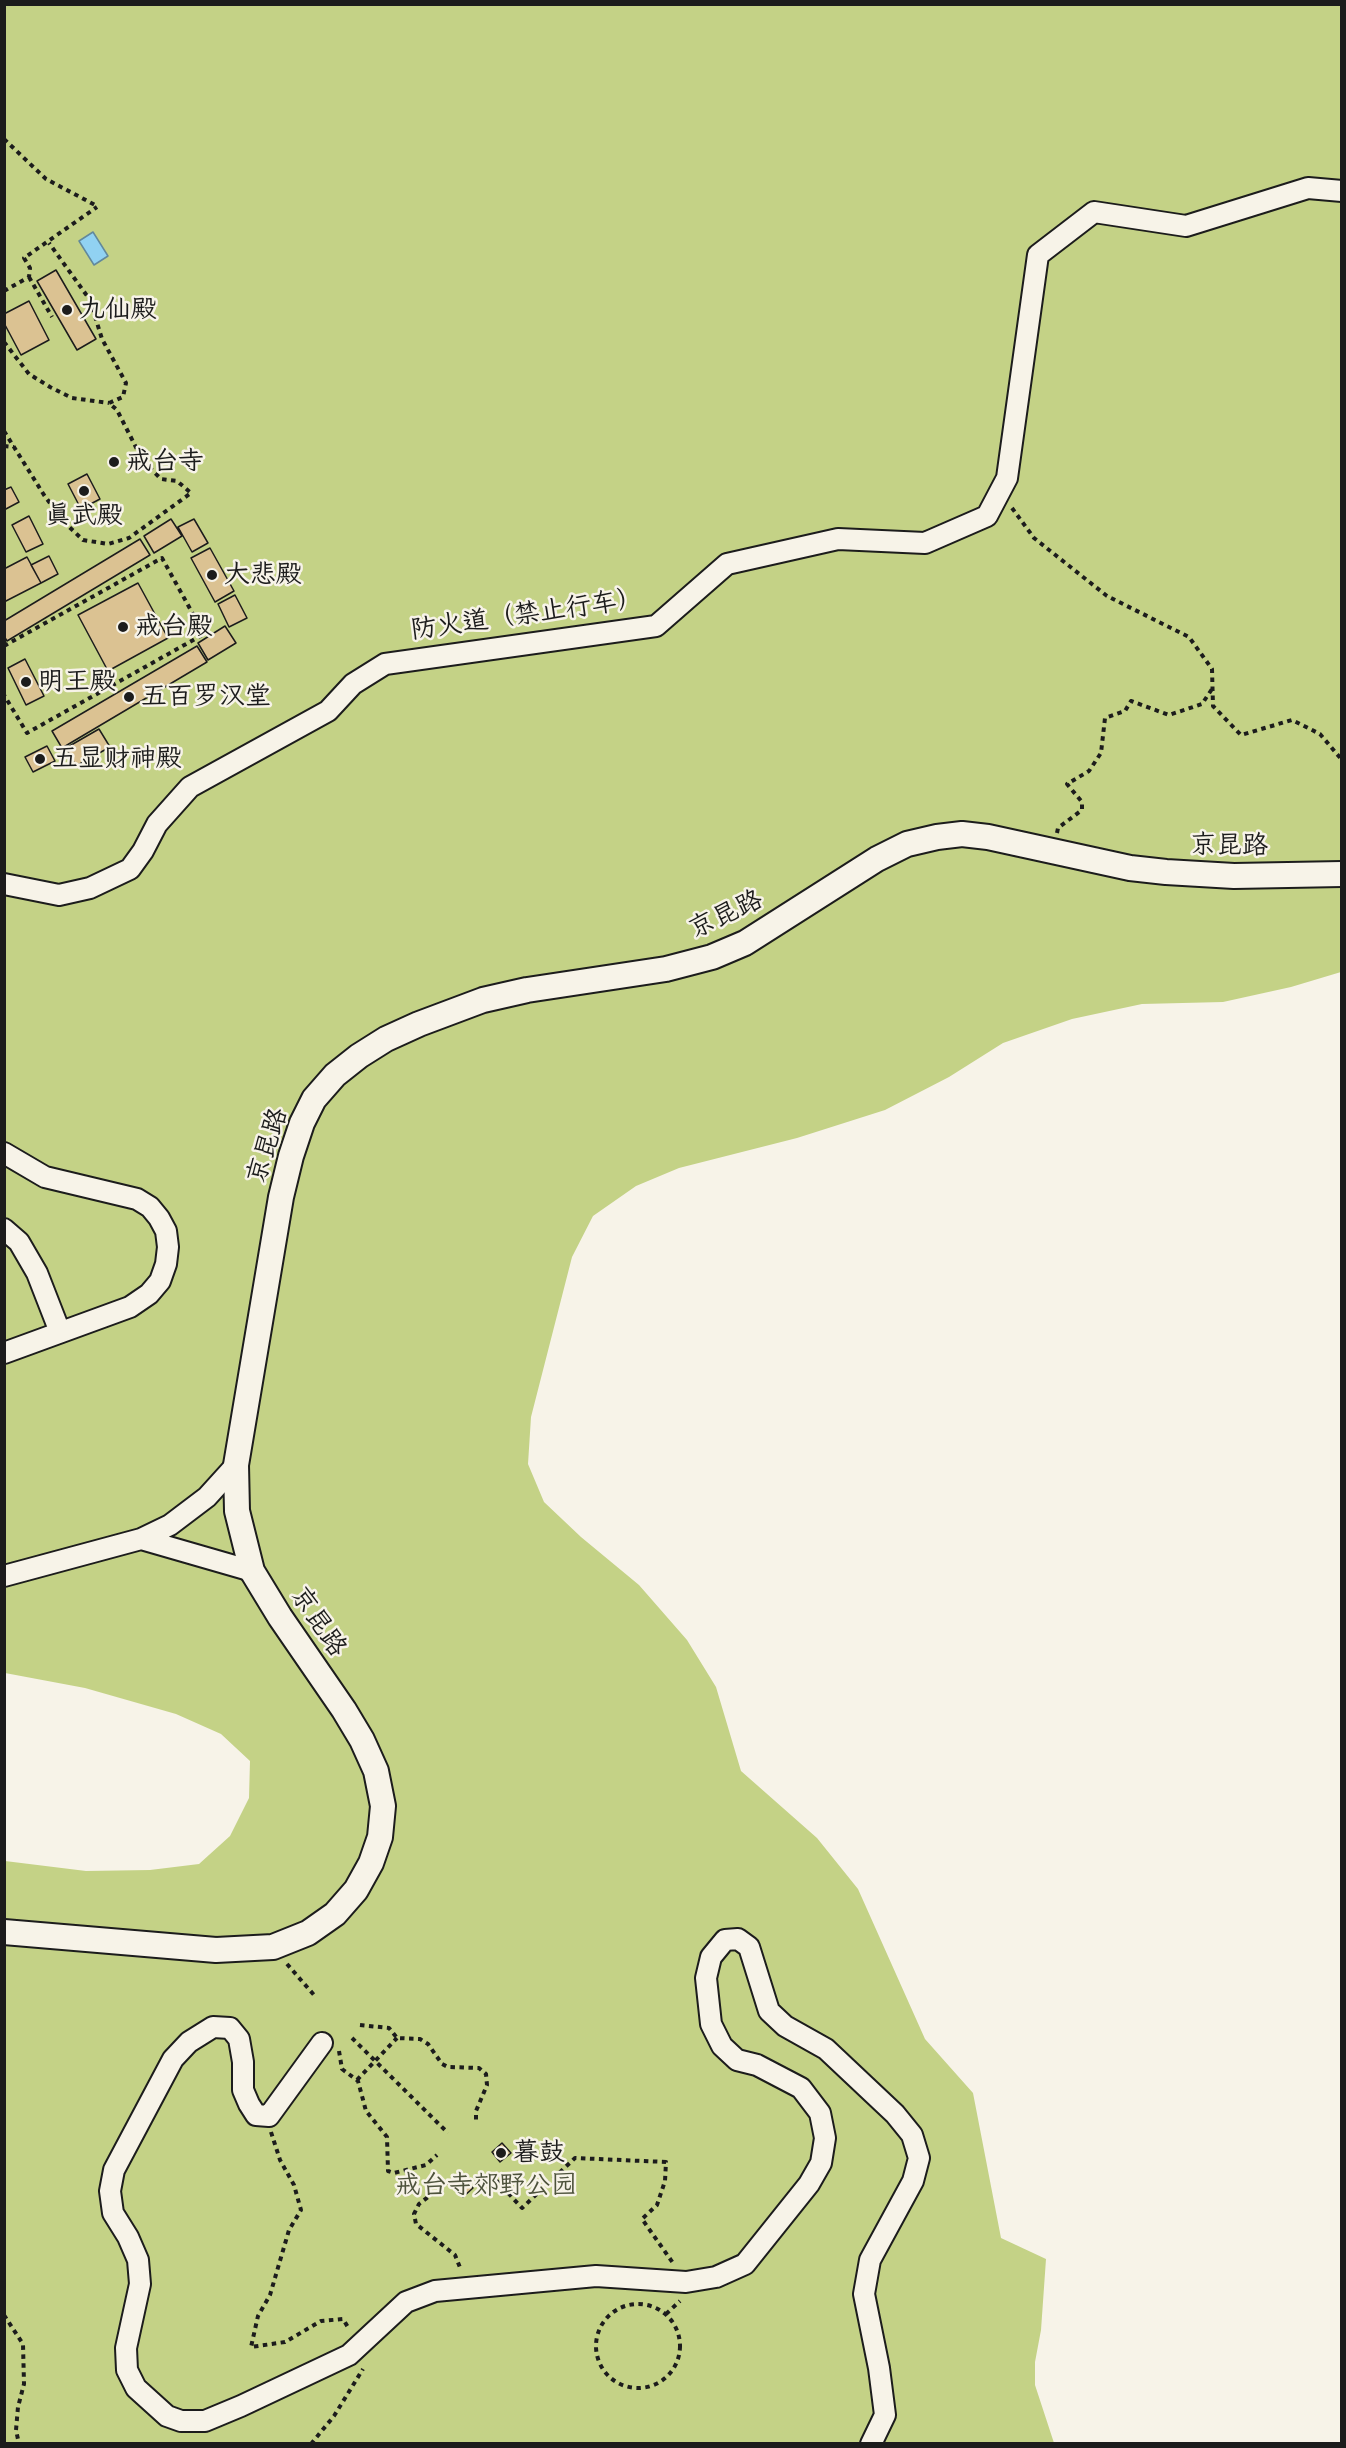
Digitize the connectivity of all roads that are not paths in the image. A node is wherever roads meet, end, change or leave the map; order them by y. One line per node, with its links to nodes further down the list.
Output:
1 (1341, 190): 3 (street, 防火道（禁止行车）)
2 (1341, 874): 8 (main road, 京昆路)
3 (4, 884)
4 (4, 1153): 6 (street)
5 (4, 1229): 6 (street)
6 (60, 1332): 7 (street)
7 (4, 1353)
8 (236, 1465): 9 (street); 10 (main road, 京昆路)
9 (141, 1539): 10 (street); 11 (street)
10 (252, 1571): 12 (main road, 京昆路)
11 (4, 1576)
12 (4, 1932)
13 (330, 2043): 14 (street)
14 (871, 2444)

